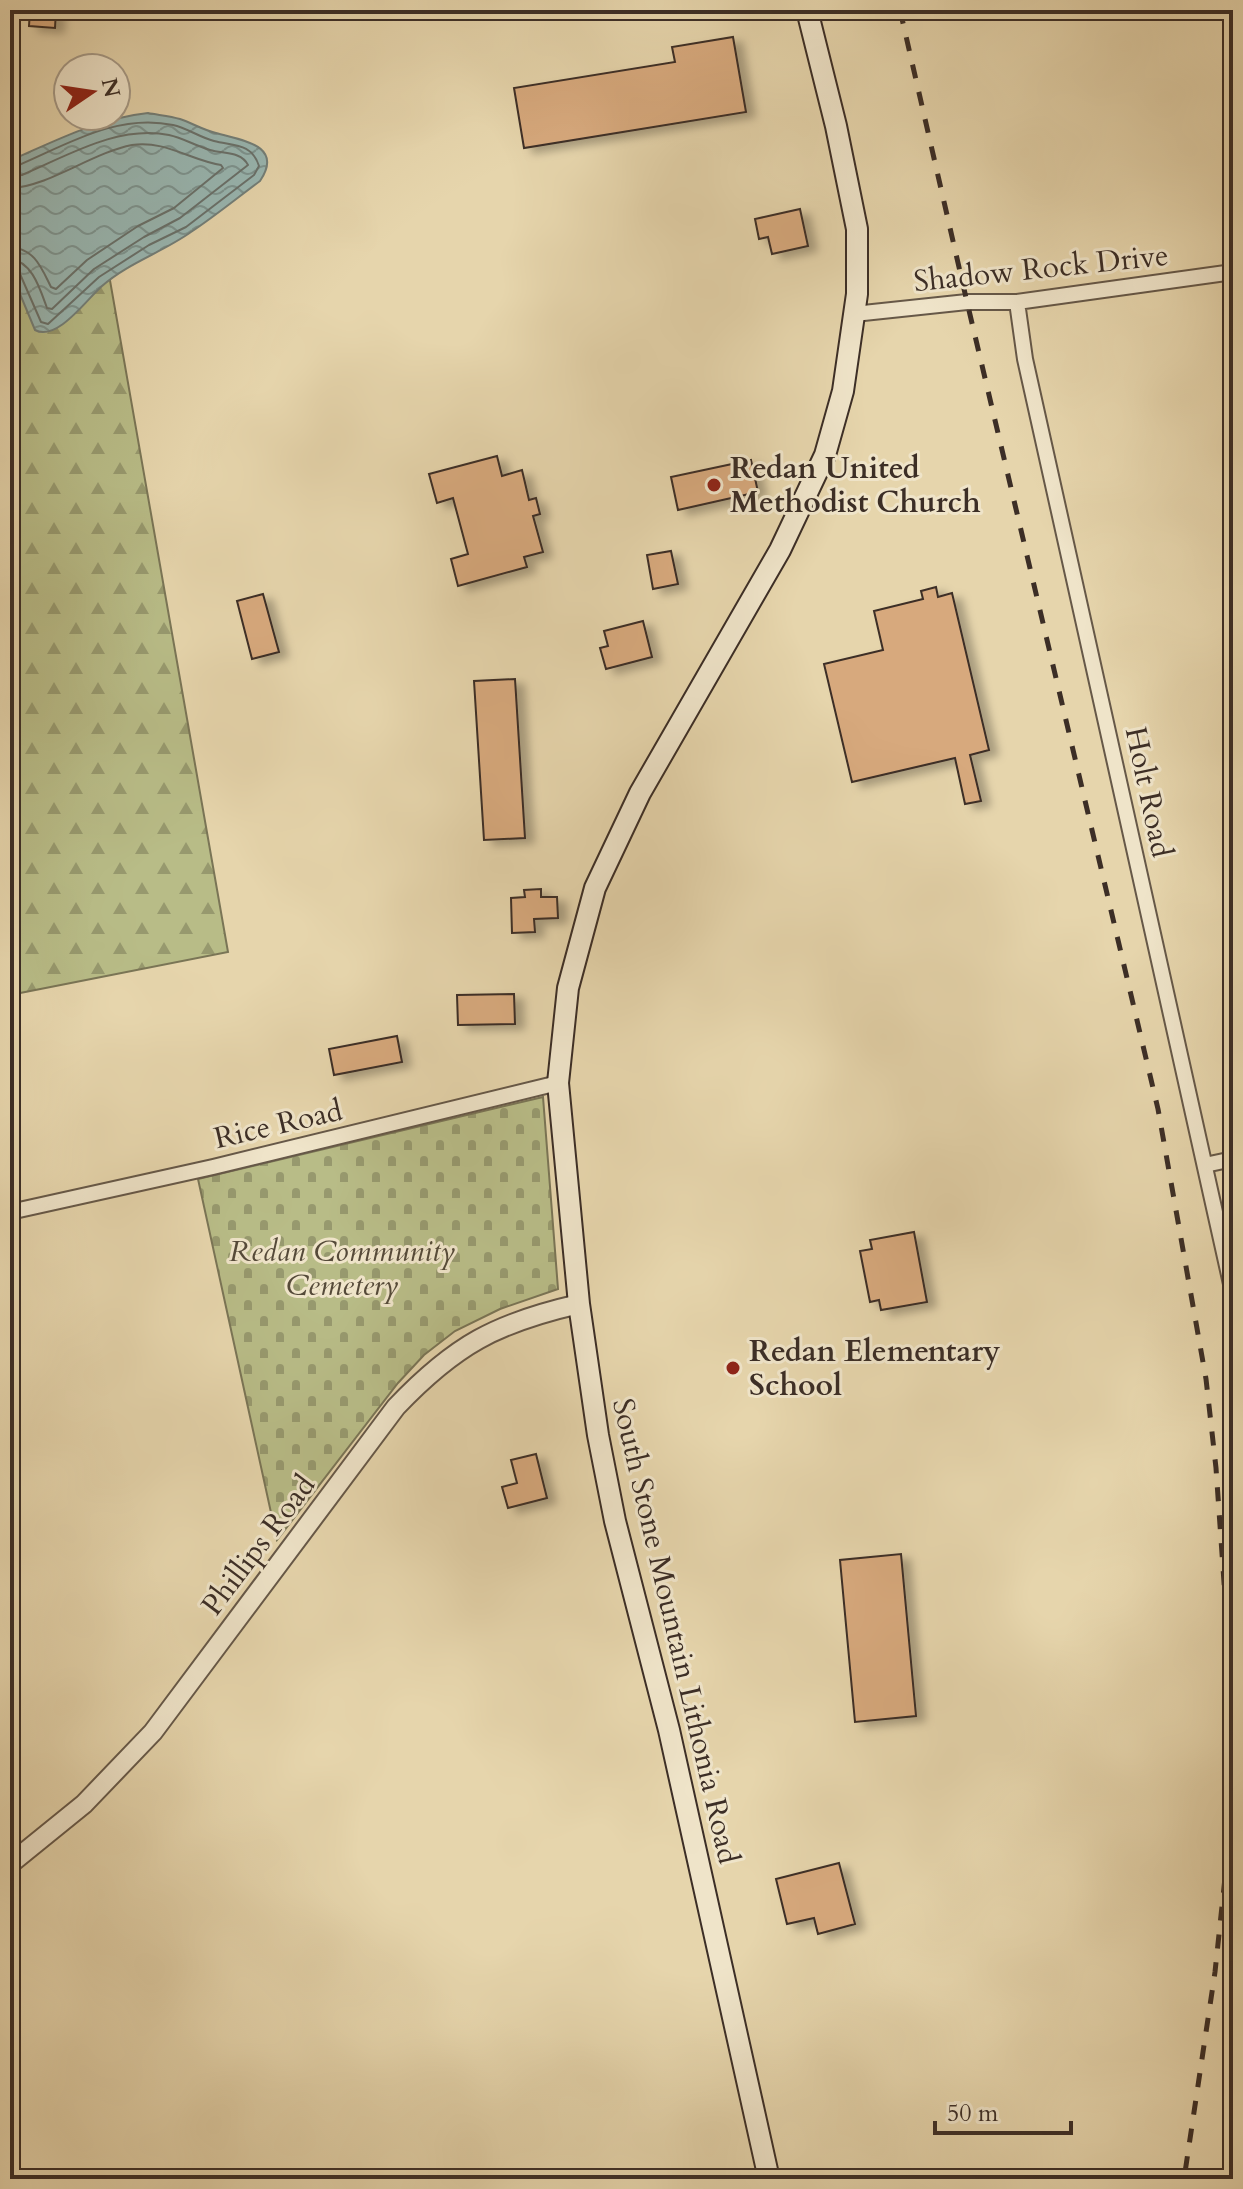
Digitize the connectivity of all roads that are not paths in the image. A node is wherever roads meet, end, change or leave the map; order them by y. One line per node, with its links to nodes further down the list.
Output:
1 (807, 10): 4 (main road, South Stone Mountain Lithonia Road)
2 (1233, 272): 3 (street, Shadow Rock Drive)
3 (1017, 302): 4 (street, Shadow Rock Drive); 7 (street, Holt Road)
4 (854, 314): 5 (main road, South Stone Mountain Lithonia Road)
5 (558, 1083): 8 (street, Rice Road); 10 (main road, South Stone Mountain Lithonia Road)
6 (1233, 1159): 7 (street)
7 (1205, 1165): 9 (street, Holt Road)
8 (10, 1212)
9 (1233, 1293)
10 (579, 1304): 11 (street, Phillips Road); 12 (main road, South Stone Mountain Lithonia Road)
11 (10, 1864)
12 (769, 2179)

